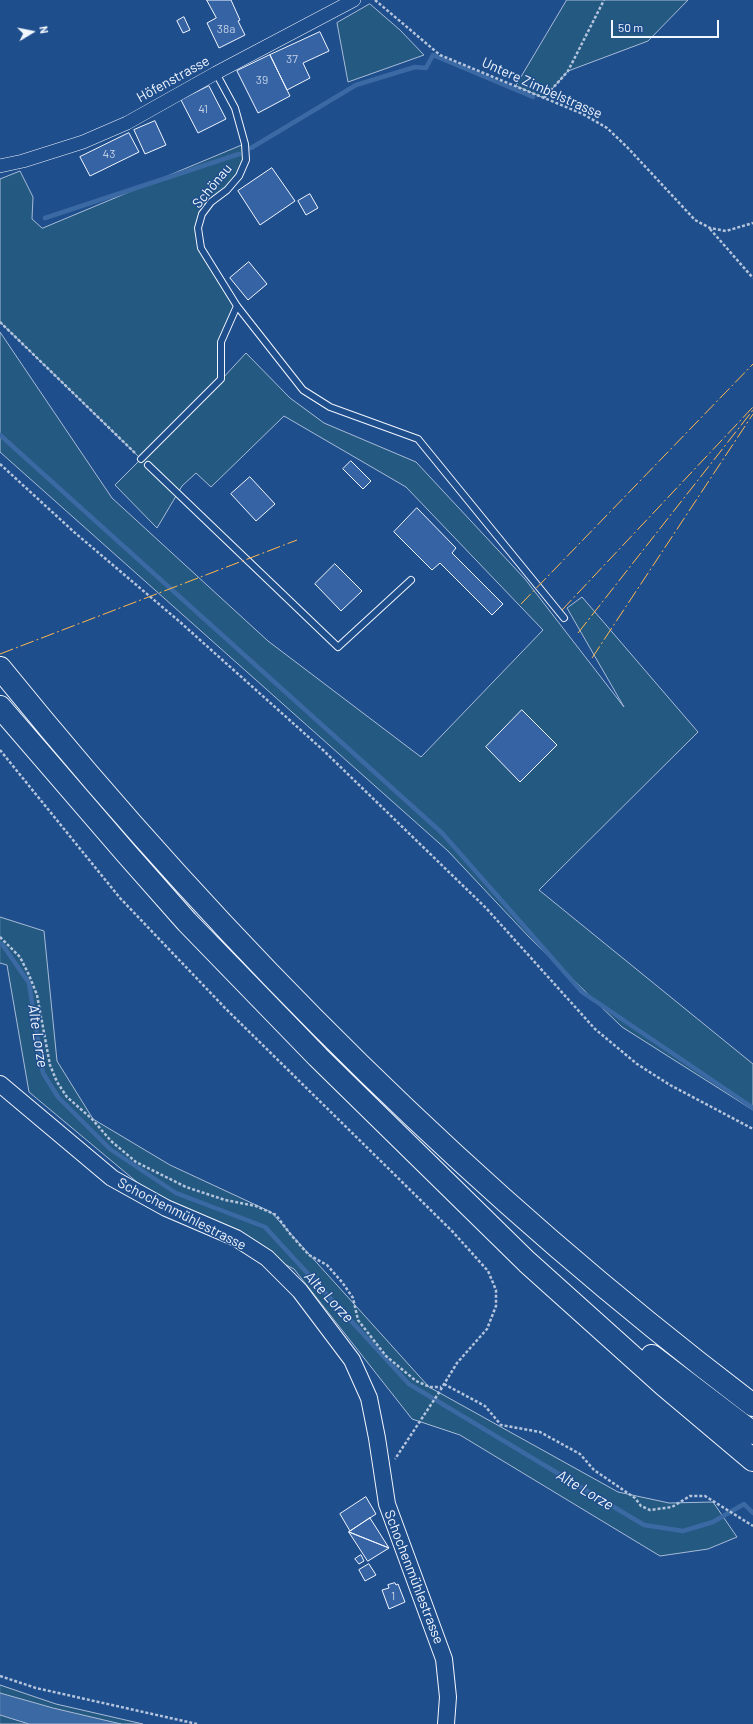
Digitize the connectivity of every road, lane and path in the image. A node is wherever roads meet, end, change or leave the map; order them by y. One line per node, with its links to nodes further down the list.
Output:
1 (354, 0): 4 (street, Höfenstrasse)
2 (375, 0): 5 (path, Untere Zimbelstrasse)
3 (604, 0): 5 (path)
4 (216, 73): 6 (street, Höfenstrasse); 10 (lane, Schönau)
5 (544, 98): 8 (path, Untere Zimbelstrasse)
6 (0, 166)
7 (753, 223): 8 (path, Untere Zimbelstrasse)
8 (710, 228): 9 (path)
9 (753, 278)
10 (237, 306): 12 (lane); 16 (lane, Schönau)
11 (0, 322): 12 (path)
12 (141, 459)
13 (0, 464): 23 (path)
14 (148, 465): 15 (lane)
15 (411, 580)
16 (564, 618)
17 (0, 668): 26 (highway)
18 (0, 706): 22 (highway)
19 (0, 750): 24 (path)
20 (0, 937): 25 (path)
21 (0, 1084): 29 (street, Schochenmühlestrasse)
22 (376, 1114): 27 (highway); 28 (highway)
23 (753, 1129)
24 (444, 1384): 25 (path); 30 (path)
25 (441, 1387): 29 (path)
26 (753, 1405)
27 (753, 1433)
28 (753, 1460)
29 (382, 1474): 33 (street, Schochenmühlestrasse)
30 (753, 1526)
31 (0, 1676): 32 (path)
32 (197, 1724)
33 (446, 1724)

